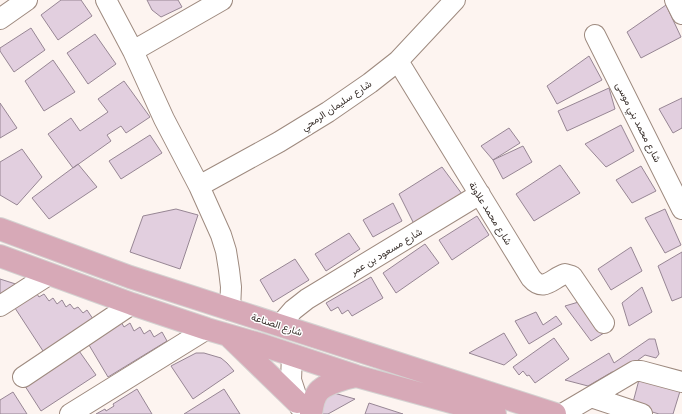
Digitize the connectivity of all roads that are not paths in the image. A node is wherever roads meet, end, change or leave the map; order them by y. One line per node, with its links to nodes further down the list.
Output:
1 (27, 0): 7 (street)
2 (106, 0): 9 (street)
3 (222, 0): 9 (street)
4 (456, 0): 10 (street, شارع سليمان الرمحي)
5 (675, 0): 6 (street)
6 (682, 14)
7 (0, 19)
8 (595, 35): 13 (street, شارع محمد بني موسى)
9 (133, 51): 11 (street)
10 (398, 60): 11 (street, شارع سليمان الرمحي); 12 (street, شارع محمد علاونة)
11 (199, 186): 19 (street)
12 (480, 194): 20 (street, شارع مسعود بن عمر); 21 (street, شارع محمد علاونة)
13 (682, 209)
14 (0, 229): 19 (main road, شارع الصناعة)
15 (0, 256): 16 (main road)
16 (50, 274): 17 (main road); 18 (street)
17 (132, 304): 22 (main road); 26 (street)
18 (0, 306)
19 (230, 310): 20 (main road, شارع الصناعة)
20 (289, 321): 32 (main road, شارع الصناعة)
21 (604, 323)
22 (208, 329): 23 (main road); 30 (street)
23 (229, 335): 24 (main road); 29 (main road)
24 (297, 356): 25 (main road); 29 (street)
25 (356, 376): 29 (main road); 31 (main road)
26 (23, 377)
27 (682, 382): 28 (street)
28 (591, 397): 33 (street); 34 (street)
29 (304, 411)
30 (70, 414)
31 (495, 414)
32 (555, 414)
33 (562, 414)
34 (642, 414)

